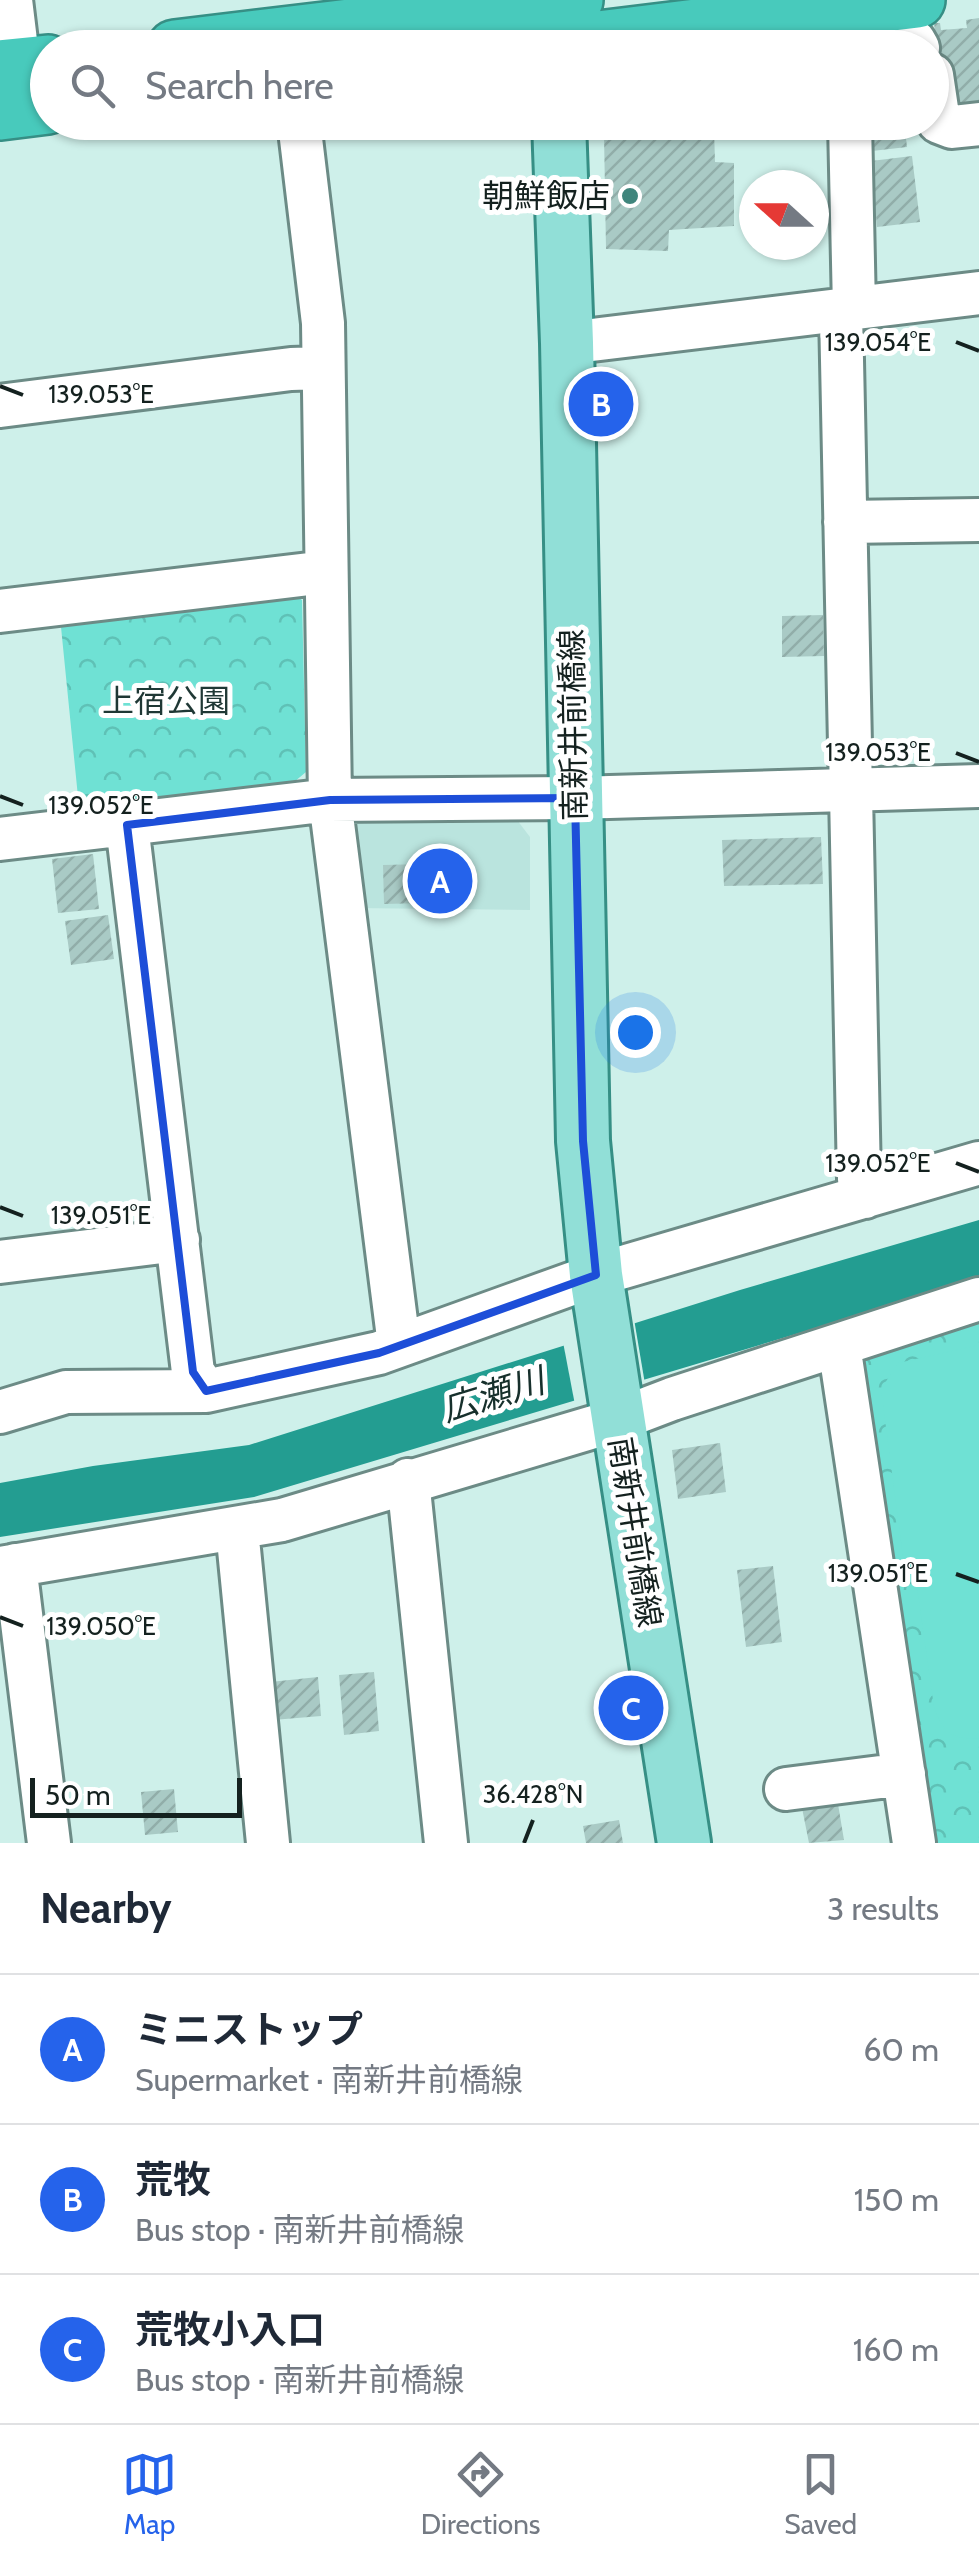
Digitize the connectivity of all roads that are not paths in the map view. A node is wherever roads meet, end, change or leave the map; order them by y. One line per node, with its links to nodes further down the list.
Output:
1 (11, 0): 8 (street)
2 (919, 0): 6 (highway); 7 (street)
3 (553, 24): 4 (highway); 5 (highway)
4 (458, 30)
5 (750, 30)
6 (855, 30)
7 (925, 30)
8 (23, 83)
9 (979, 124): 10 (street)
10 (949, 126)
11 (979, 139): 15 (street)
12 (301, 140): 19 (street)
13 (559, 140): 18 (main road, 南新井前橋線)
14 (850, 140): 17 (street)
15 (949, 140)
16 (979, 292): 17 (street)
17 (848, 310): 18 (street); 22 (street)
18 (567, 343): 27 (main road, 南新井前橋線)
19 (322, 368): 20 (street); 23 (street)
20 (0, 406)
21 (979, 520): 22 (street)
22 (845, 522): 26 (street)
23 (326, 572): 24 (street); 28 (street)
24 (0, 612)
25 (979, 786): 26 (street)
26 (850, 789): 27 (street); 32 (street)
27 (574, 798): 28 (street); 35 (main road, 南新井前橋線)
28 (330, 800): 29 (street); 38 (street)
29 (127, 824): 30 (street); 33 (street)
30 (0, 839)
31 (979, 1162): 32 (street)
32 (866, 1198): 35 (street)
33 (178, 1240): 34 (street); 39 (street)
34 (0, 1262)
35 (596, 1274): 38 (street); 41 (main road, 南新井前橋線)
36 (979, 1299): 37 (street)
37 (839, 1345): 41 (street); 45 (street)
38 (399, 1346): 39 (street)
39 (206, 1391): 40 (street)
40 (6, 1399)
41 (616, 1409): 42 (street); 50 (main road, 南新井前橋線)
42 (408, 1480): 43 (street); 49 (street)
43 (237, 1529): 44 (street); 48 (street)
44 (8, 1566): 47 (street)
45 (904, 1774): 46 (street); 51 (street)
46 (786, 1789)
47 (48, 1843)
48 (268, 1843)
49 (446, 1843)
50 (684, 1843)
51 (914, 1843)

